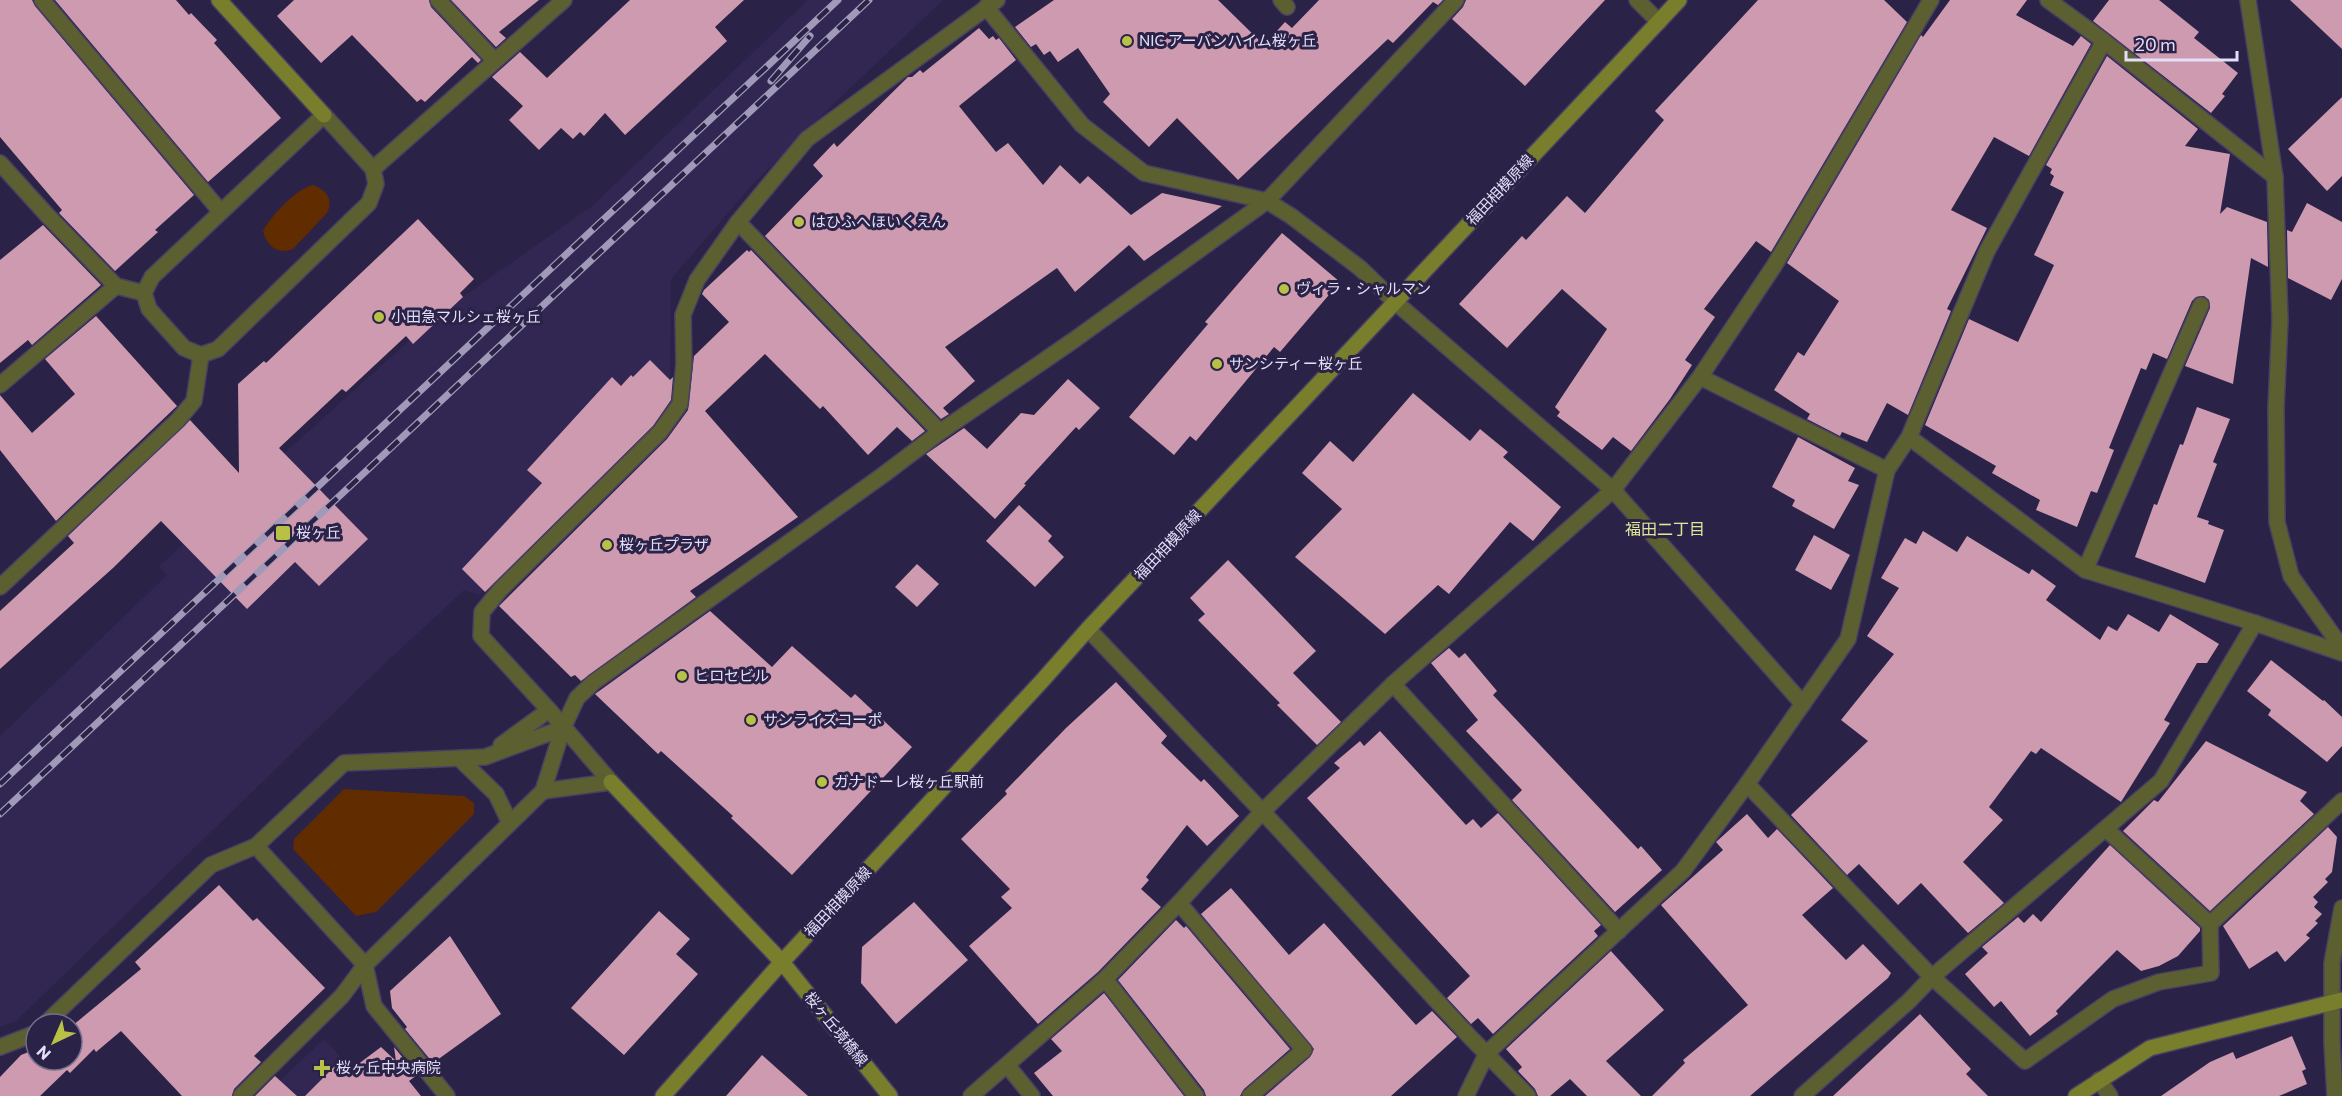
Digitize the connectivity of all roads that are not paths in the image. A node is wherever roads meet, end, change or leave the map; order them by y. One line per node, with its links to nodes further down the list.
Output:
1 (42, 0): 20 (street)
2 (219, 0): 15 (street)
3 (438, 0): 14 (street)
4 (564, 0): 14 (street)
5 (1456, 0): 19 (street)
6 (1637, 0): 12 (street)
7 (1679, 0): 12 (street, 福田相模原線)
8 (1931, 0): 27 (street)
9 (2048, 0): 13 (street)
10 (2248, 0): 18 (street)
11 (992, 4): 19 (street); 21 (street)
12 (1659, 22): 24 (street, 福田相模原線)
13 (2104, 41): 18 (street); 30 (street)
14 (495, 61): 17 (street)
15 (324, 115): 17 (street); 20 (street)
16 (0, 163): 22 (street)
17 (373, 169): 26 (street)
18 (2275, 177): 37 (street)
19 (1267, 201): 24 (street); 29 (street)
20 (221, 212): 23 (street)
21 (738, 222): 29 (street); 41 (street)
22 (116, 285): 23 (street); 28 (street)
23 (144, 293): 26 (street)
24 (1394, 301): 32 (street); 36 (street, 福田相模原線)
25 (2200, 305): 33 (street)
26 (201, 355): 34 (street)
27 (1700, 376): 31 (street); 32 (street)
28 (0, 386)
29 (940, 432): 42 (street)
30 (1910, 437): 31 (street); 33 (street)
31 (1887, 470): 40 (street)
32 (1613, 490): 39 (street); 40 (street)
33 (2085, 570): 35 (street)
34 (0, 587)
35 (2255, 622): 38 (street); 51 (street)
36 (1088, 629): 49 (street); 57 (street, 福田相模原線)
37 (2342, 648)
38 (2342, 653)
39 (1393, 684): 49 (street); 56 (street)
40 (1803, 704): 46 (street)
41 (549, 710): 42 (street); 43 (street)
42 (563, 728): 43 (street); 45 (street); 47 (street)
43 (485, 757): 44 (street)
44 (460, 759): 50 (street); 52 (street)
45 (611, 782): 47 (street); 57 (street, 桜ヶ丘境橋線)
46 (1747, 784): 56 (street); 59 (street)
47 (543, 791): 50 (street)
48 (2342, 801): 55 (street)
49 (1262, 812): 53 (street); 65 (street)
50 (510, 823): 58 (street)
51 (2106, 829): 55 (street); 59 (street)
52 (256, 846): 58 (street); 62 (street)
53 (1179, 903): 60 (street); 75 (street)
54 (2342, 908): 61 (street)
55 (2210, 924): 59 (street)
56 (1619, 931): 65 (street)
57 (782, 962): 70 (street, 福田相模原線); 71 (street, 桜ヶ丘境橋線)
58 (365, 965): 68 (street); 69 (street)
59 (1932, 977): 78 (street)
60 (1105, 979): 66 (street); 74 (street)
61 (2337, 1001): 67 (street); 81 (street)
62 (58, 1012)
63 (24, 1038): 64 (street)
64 (0, 1047)
65 (1487, 1053): 76 (street); 77 (street)
66 (1007, 1065): 72 (street); 73 (street)
67 (2098, 1080): 79 (street); 80 (street)
68 (241, 1096)
69 (447, 1096)
70 (663, 1096)
71 (890, 1096)
72 (971, 1096)
73 (1032, 1096)
74 (1196, 1096)
75 (1250, 1096)
76 (1466, 1096)
77 (1528, 1096)
78 (1802, 1096)
79 (2076, 1096)
80 (2110, 1096)
81 (2336, 1096)

